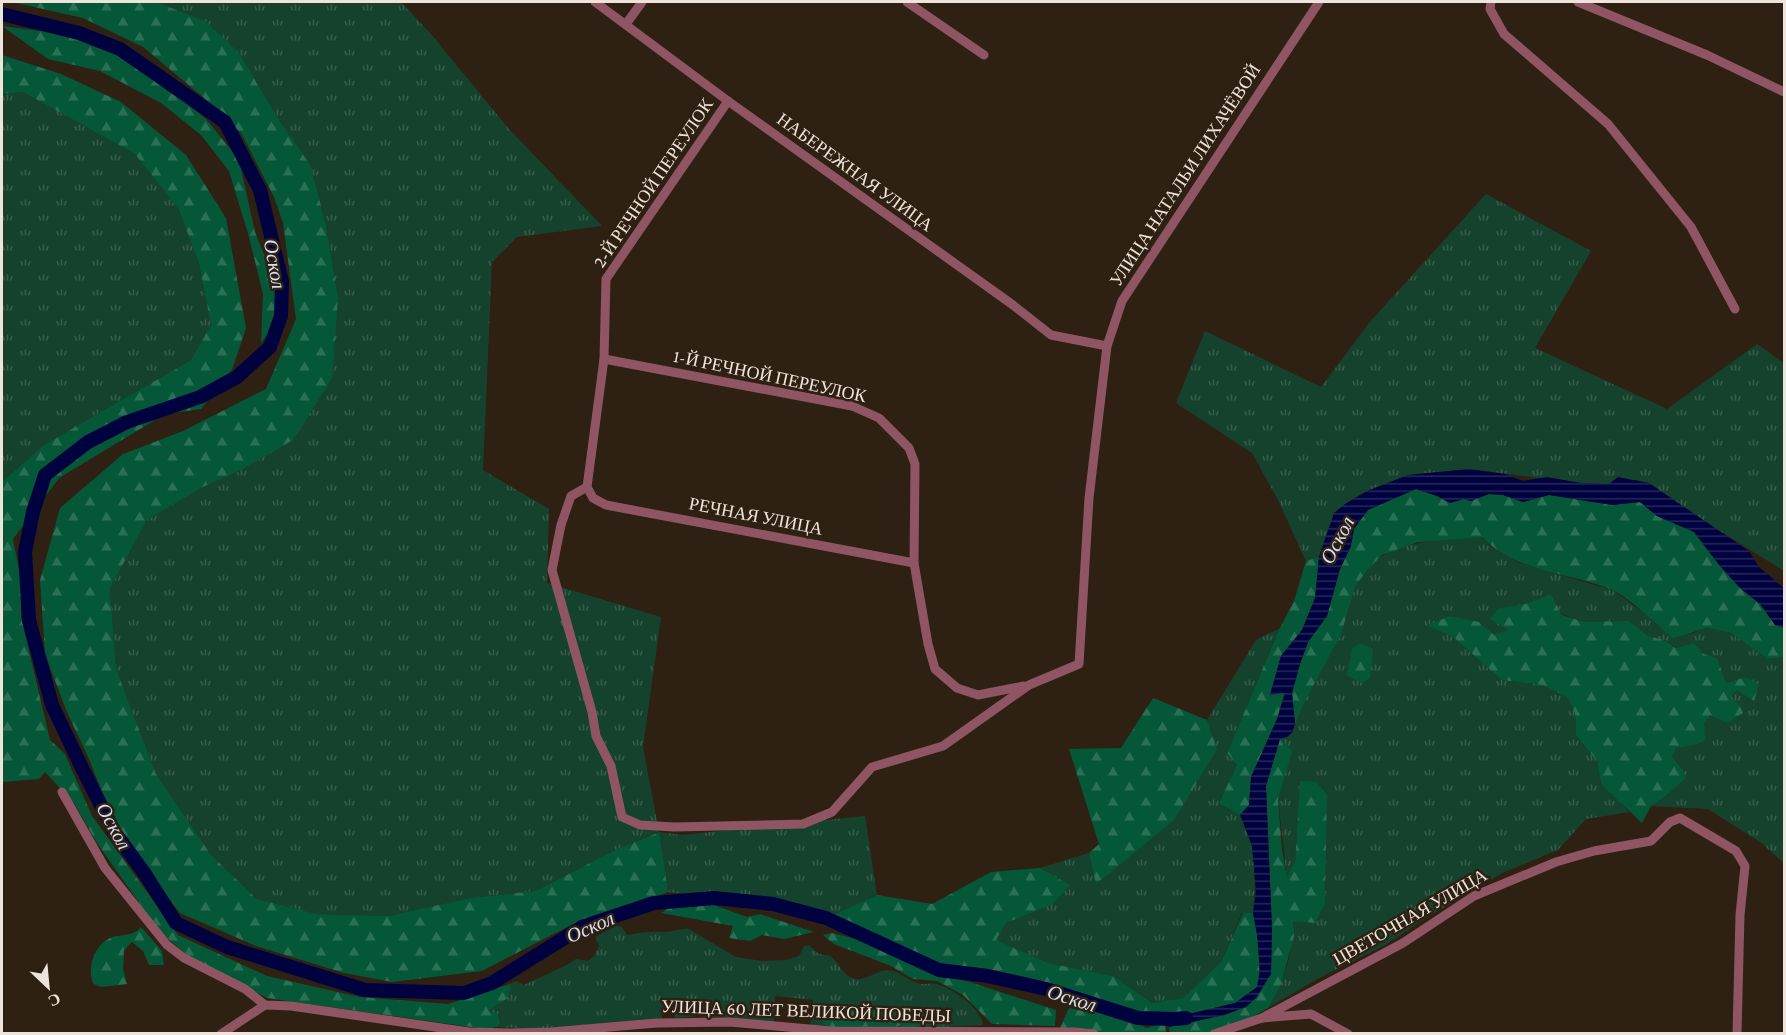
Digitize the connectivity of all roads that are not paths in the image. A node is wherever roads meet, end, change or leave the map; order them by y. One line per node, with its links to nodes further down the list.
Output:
1 (595, 2): 9 (street, НАБЕРЕЖНАЯ УЛИЦА)
2 (642, 2): 9 (street)
3 (908, 2): 10 (street)
4 (1319, 2): 14 (street, УЛИЦА НАТАЛЬИ ЛИХАЧЁВОЙ)
5 (1491, 2): 13 (street)
6 (1578, 2): 8 (street)
7 (1606, 2): 8 (street)
8 (1601, 11): 11 (street)
9 (626, 24): 12 (street, НАБЕРЕЖНАЯ УЛИЦА)
10 (984, 55)
11 (1785, 92)
12 (728, 101): 14 (street, НАБЕРЕЖНАЯ УЛИЦА); 15 (street, 2-Й РЕЧНОЙ ПЕРЕУЛОК)
13 (1735, 309)
14 (1107, 346): 18 (street, УЛИЦА НАТАЛЬИ ЛИХАЧЁВОЙ)
15 (604, 359): 16 (street, 2-Й РЕЧНОЙ ПЕРЕУЛОК); 17 (street, 1-Й РЕЧНОЙ ПЕРЕУЛОК)
16 (587, 487): 17 (street, РЕЧНАЯ УЛИЦА); 18 (street)
17 (914, 563): 18 (street, 1-Й РЕЧНОЙ ПЕРЕУЛОК)
18 (1029, 685)
19 (62, 792): 21 (street)
20 (1304, 996): 22 (street); 23 (street, ЦВЕТОЧНАЯ УЛИЦА); 31 (street, ЦВЕТОЧНАЯ УЛИЦА)
21 (265, 1005): 25 (street, УЛИЦА 60 ЛЕТ ВЕЛИКОЙ ПОБЕДЫ); 27 (street)
22 (1311, 1014): 23 (street); 30 (street)
23 (1262, 1018): 29 (street)
24 (847, 1032): 25 (street, УЛИЦА 60 ЛЕТ ВЕЛИКОЙ ПОБЕДЫ); 26 (street, УЛИЦА 60 ЛЕТ ВЕЛИКОЙ ПОБЕДЫ)
25 (511, 1033)
26 (1075, 1033): 28 (street, УЛИЦА 60 ЛЕТ ВЕЛИКОЙ ПОБЕДЫ)
27 (221, 1034)
28 (1094, 1034)
29 (1214, 1034)
30 (1348, 1034)
31 (1737, 1034)

